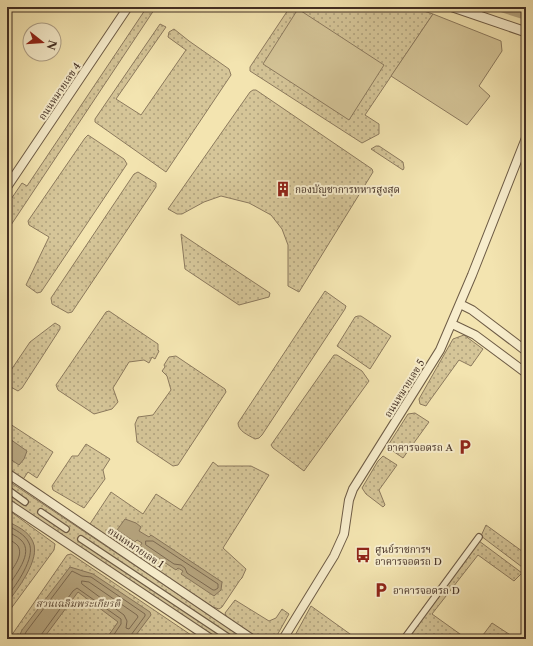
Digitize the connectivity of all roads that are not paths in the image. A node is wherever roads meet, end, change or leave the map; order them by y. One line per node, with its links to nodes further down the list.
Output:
1 (128, 7): 5 (street, ถนนหมายเลข 4)
2 (453, 7): 3 (street)
3 (526, 32)
4 (526, 138): 6 (street, ถนนหมายเลข 5)
5 (7, 186)
6 (460, 304): 7 (street, ถนนหมายเลข 5); 8 (street)
7 (452, 324): 9 (street); 21 (street, ถนนหมายเลข 5)
8 (526, 352)
9 (526, 373)
10 (7, 473): 20 (street, ถนนหมายเลข 1)
11 (7, 489): 12 (street)
12 (25, 502)
13 (7, 503): 18 (street)
14 (41, 512): 15 (street)
15 (66, 529)
16 (479, 537): 22 (street)
17 (81, 539): 19 (street)
18 (211, 639)
19 (231, 639)
20 (252, 639)
21 (282, 639)
22 (404, 639)

